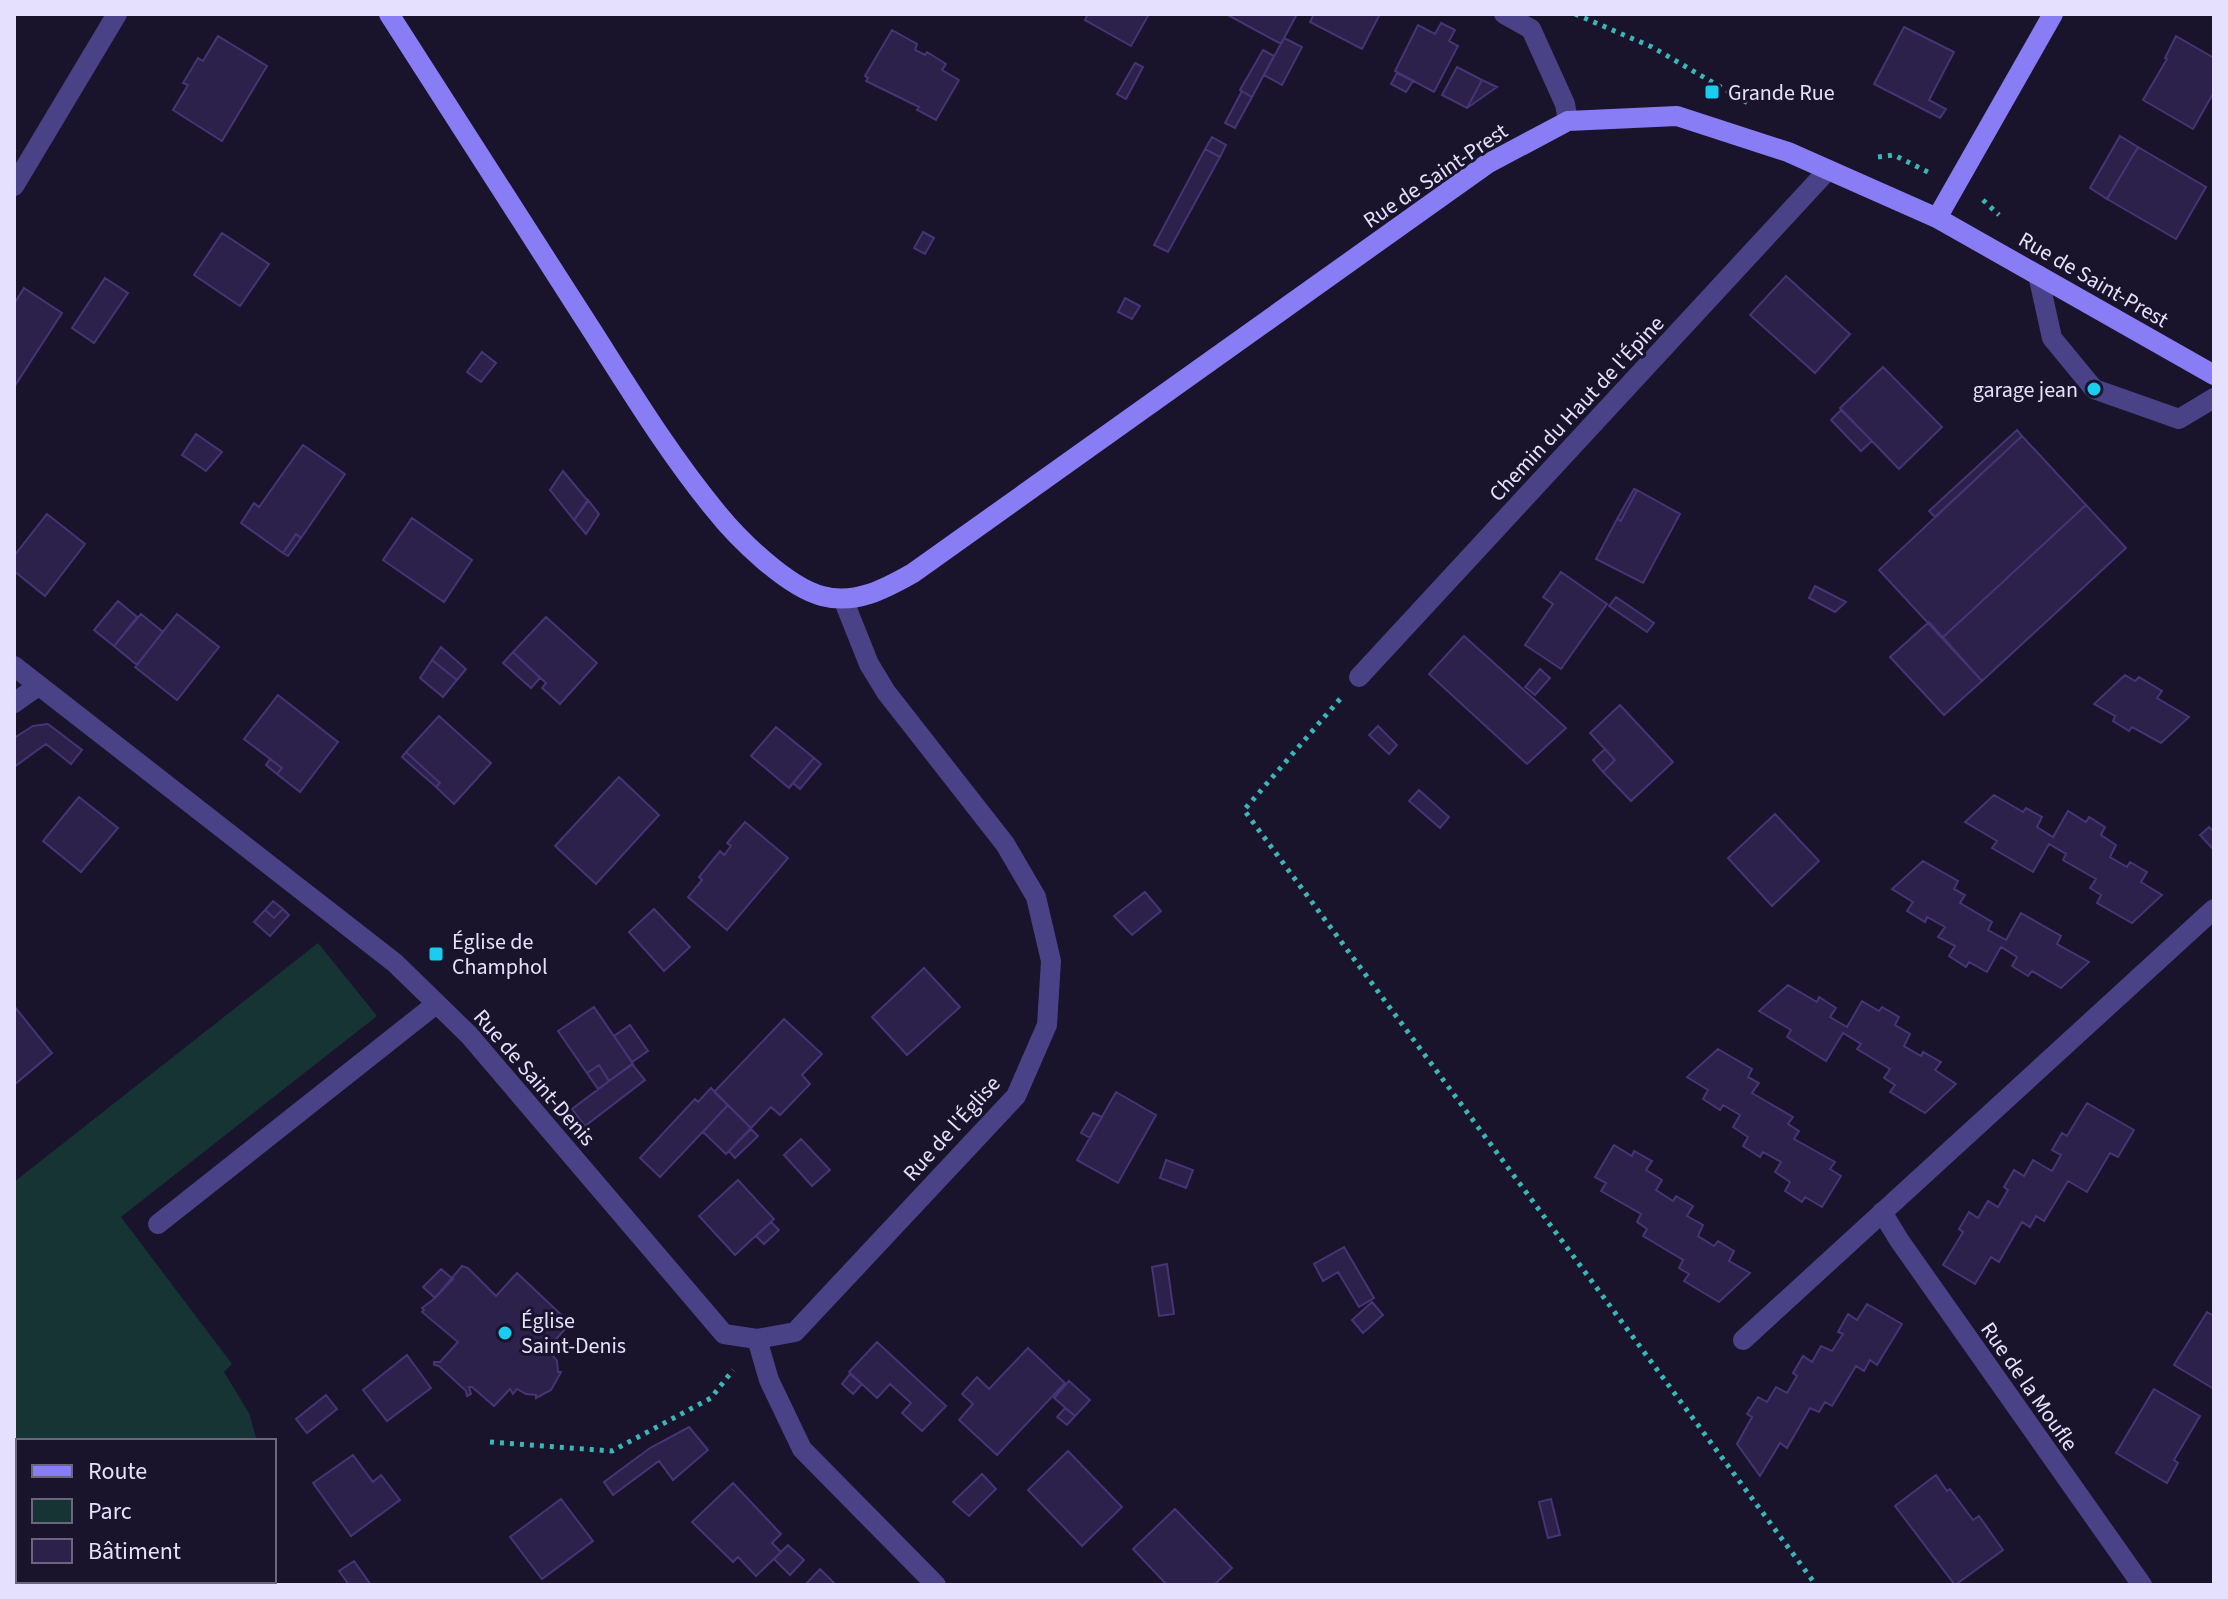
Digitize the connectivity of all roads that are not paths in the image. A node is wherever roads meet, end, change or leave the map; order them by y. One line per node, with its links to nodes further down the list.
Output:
1 (117, 14): 7 (street)
2 (389, 14): 12 (main road)
3 (1504, 14): 5 (street)
4 (2053, 14): 8 (main road)
5 (1568, 121): 6 (main road, Rue de Saint-Prest); 12 (main road, Rue de Saint-Prest)
6 (1828, 170): 8 (main road, Rue de Saint-Prest); 14 (street, Chemin du Haut de l'Épine)
7 (14, 186)
8 (1937, 218): 9 (main road, Rue de Saint-Prest)
9 (2038, 275): 10 (main road, Rue de Saint-Prest); 11 (street)
10 (2214, 375)
11 (2214, 398)
12 (843, 599): 21 (street, Rue de l'Église)
13 (14, 666): 15 (street, Rue de Saint-Denis)
14 (1359, 677)
15 (38, 686): 16 (street); 18 (street, Rue de Saint-Denis)
16 (14, 703)
17 (2214, 909): 19 (street)
18 (436, 1004): 20 (street); 21 (street, Rue de Saint-Denis)
19 (1882, 1212): 22 (street); 24 (street, Rue de la Moufle)
20 (158, 1224)
21 (757, 1339): 23 (street)
22 (1743, 1340)
23 (936, 1585)
24 (2142, 1585)

